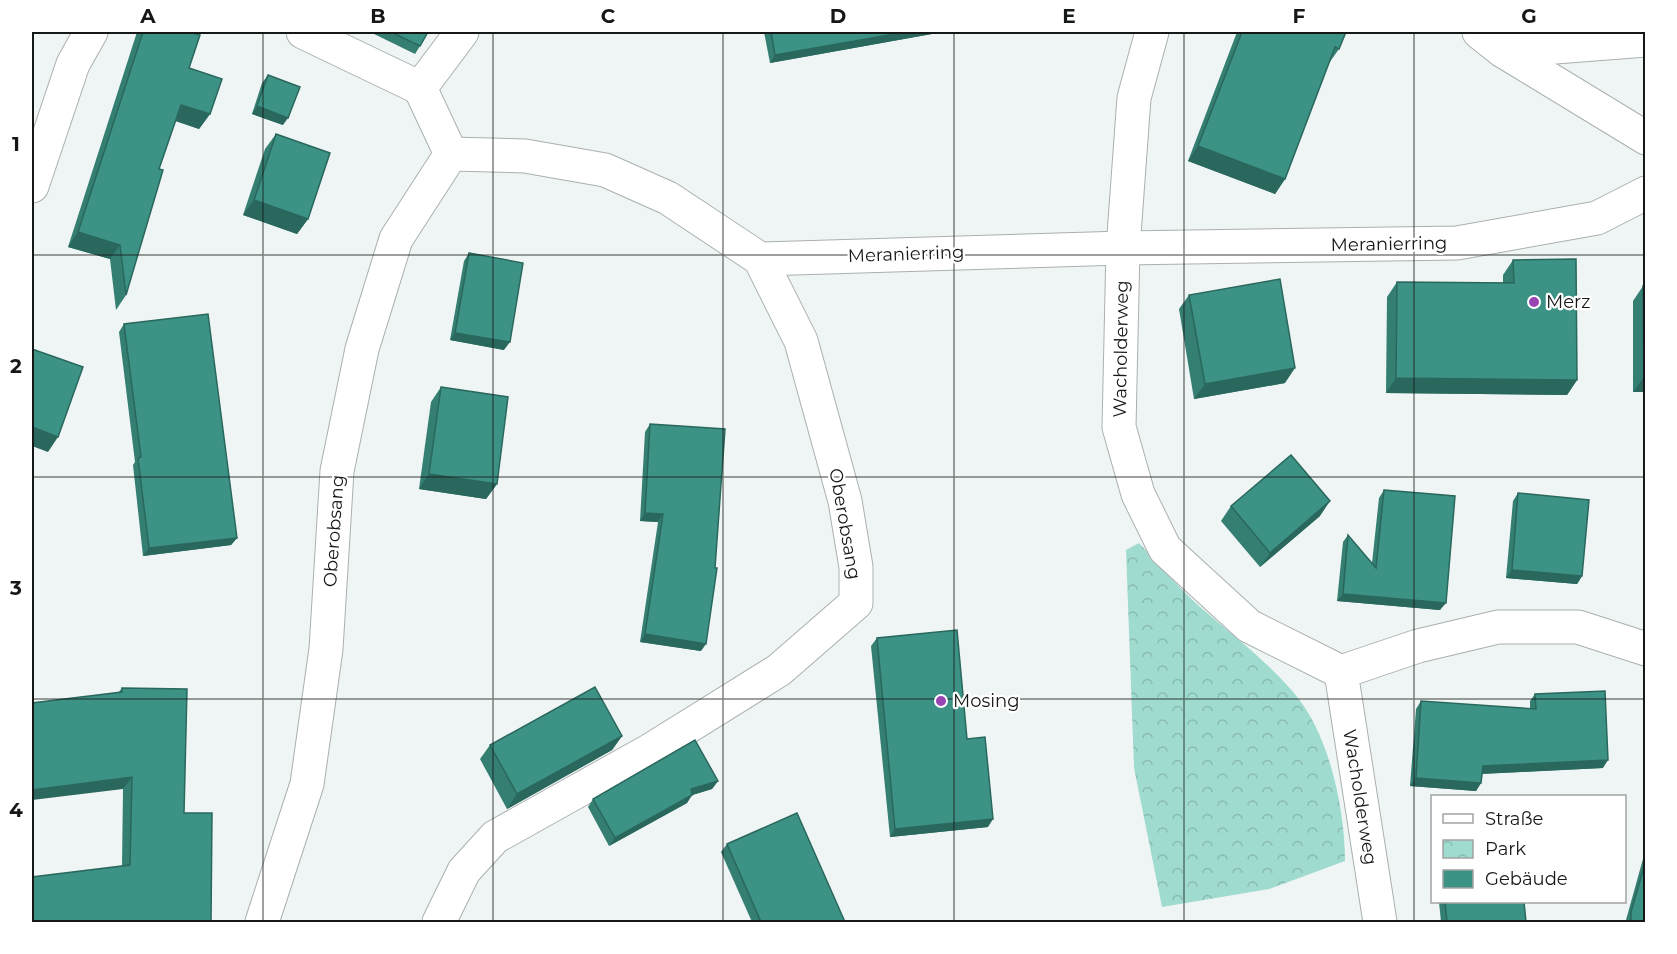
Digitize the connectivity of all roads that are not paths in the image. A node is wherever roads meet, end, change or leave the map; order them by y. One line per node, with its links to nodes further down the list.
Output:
1 (91, 32): 10 (street)
2 (303, 32): 7 (street)
3 (462, 32): 7 (street)
4 (1152, 32): 12 (street)
5 (1646, 40): 6 (street)
6 (1491, 41): 8 (street)
7 (420, 88): 9 (street)
8 (1646, 138)
9 (451, 154): 13 (street); 16 (street, Oberobsang)
10 (32, 186)
11 (1646, 193): 12 (street, Meranierring)
12 (1123, 248): 13 (street, Meranierring); 15 (street, Wacholderweg)
13 (760, 258): 17 (street, Oberobsang)
14 (1646, 650): 15 (street)
15 (1341, 672): 18 (street, Wacholderweg)
16 (262, 922)
17 (439, 922)
18 (1380, 922)

